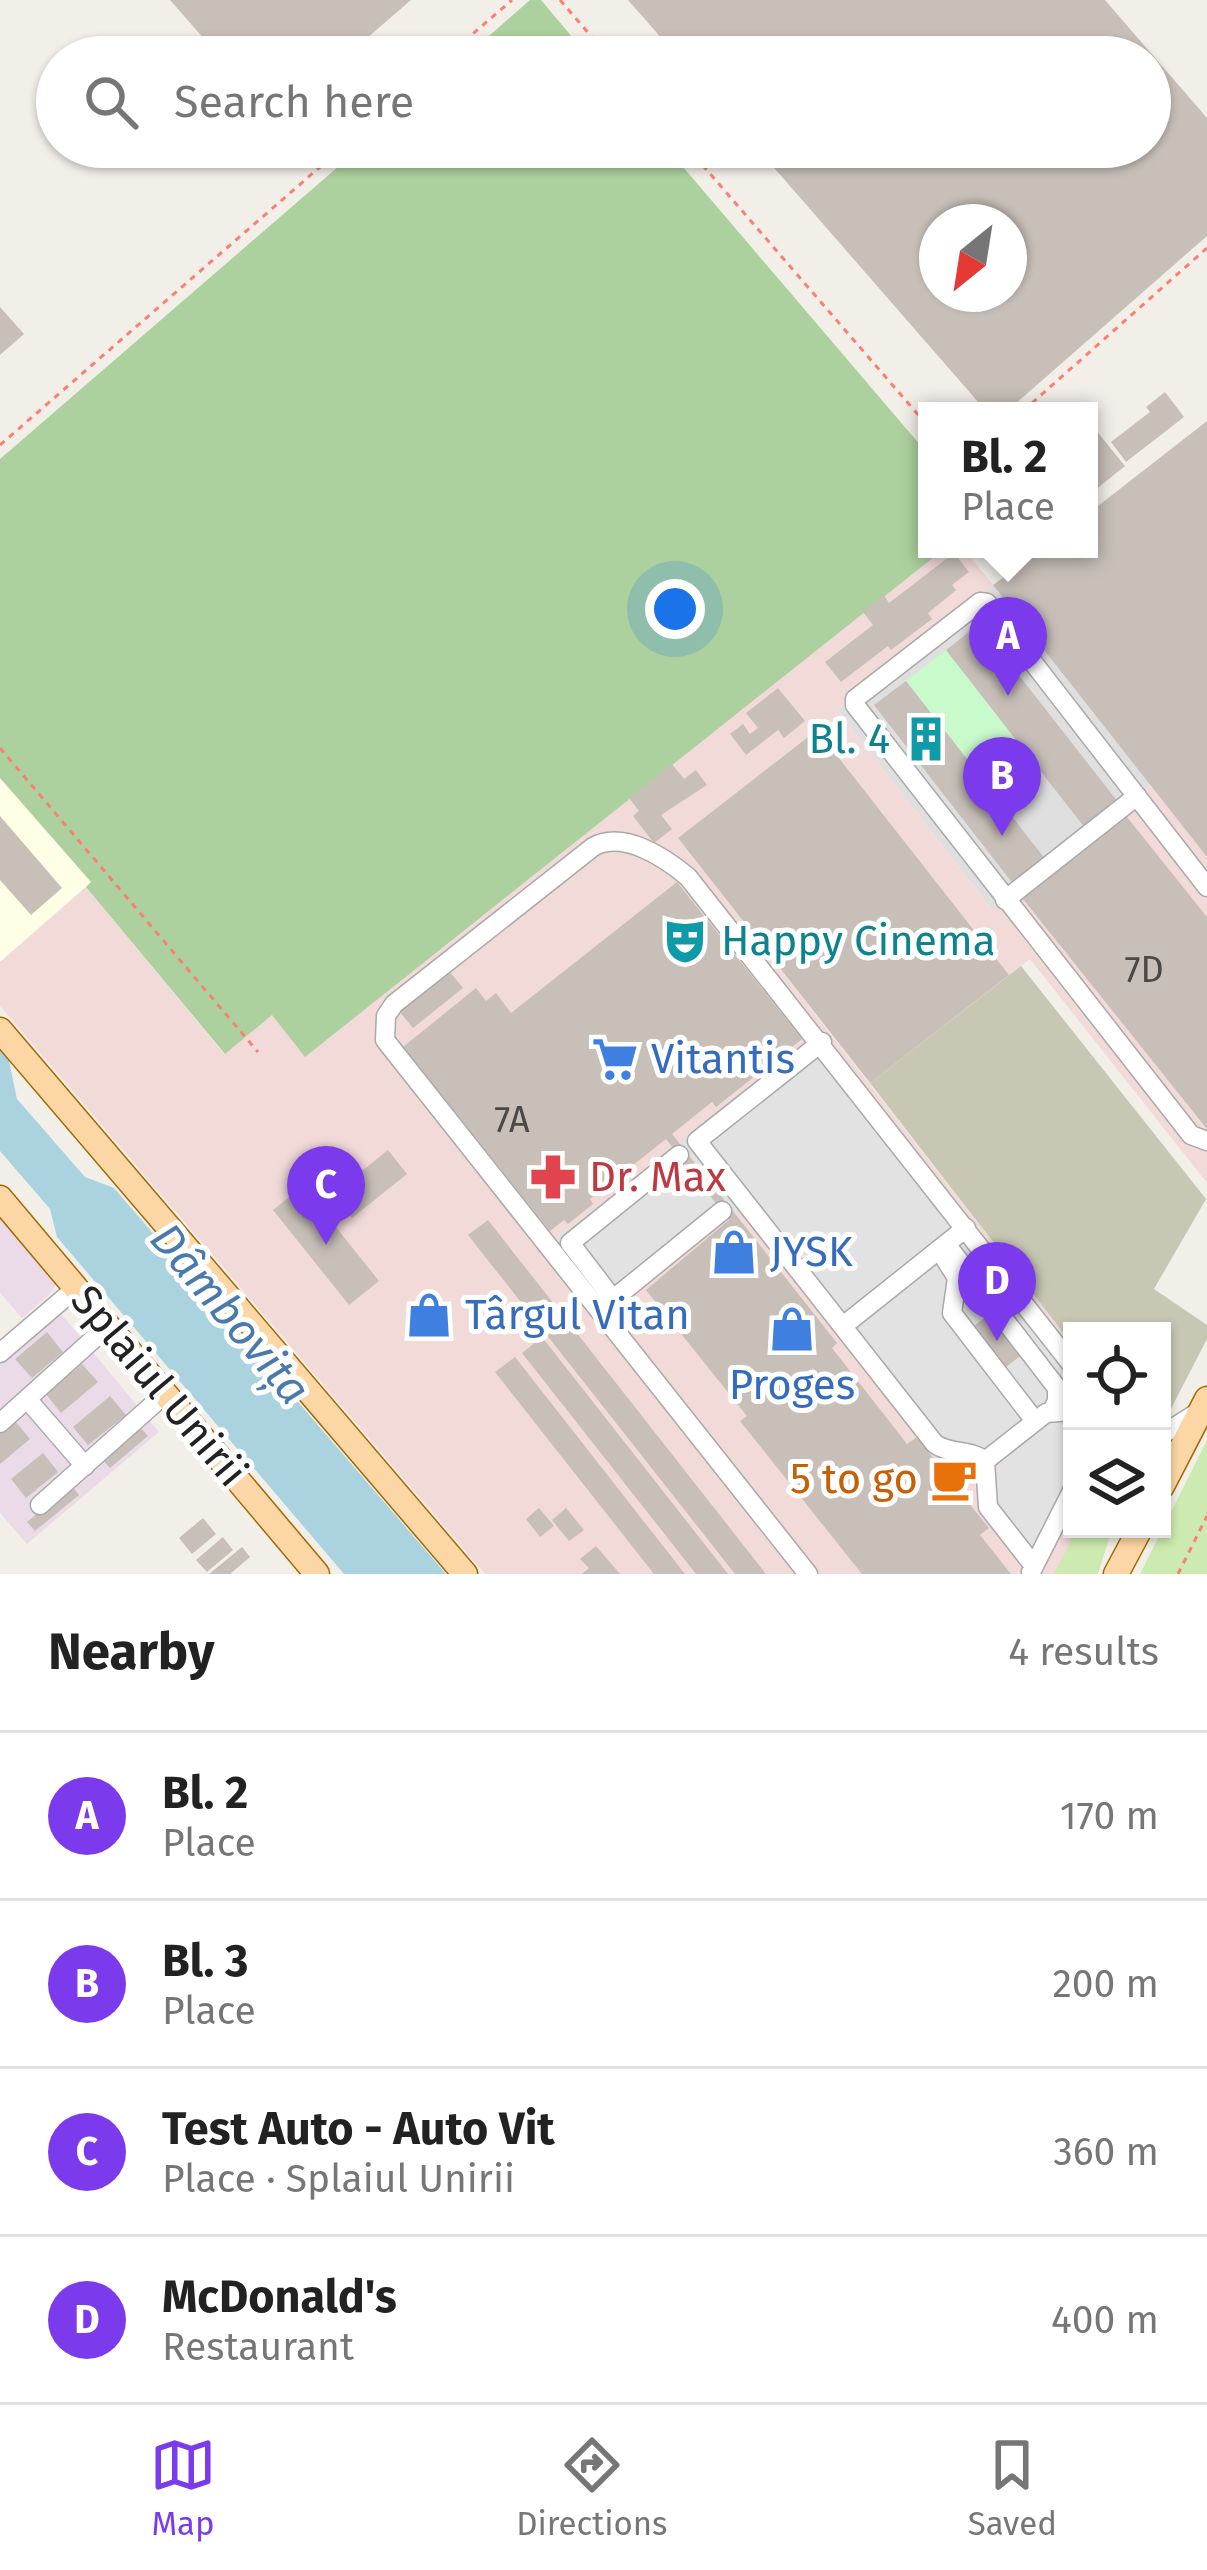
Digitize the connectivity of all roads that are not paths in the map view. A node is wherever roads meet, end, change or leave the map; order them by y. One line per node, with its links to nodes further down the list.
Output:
1 (1137, 796): 2 (street); 3 (street); 3 (street)
2 (1207, 887)
3 (1005, 900): 6 (street)
4 (0, 1030): 33 (main road)
5 (822, 1042): 7 (street); 10 (street); 13 (street)
6 (1207, 1141)
7 (687, 1149): 9 (street); 13 (street)
8 (0, 1198): 12 (main road, Splaiul Unirii)
9 (731, 1205): 13 (street); 15 (street)
10 (966, 1228): 11 (street); 17 (street)
11 (942, 1247): 15 (street); 21 (street); 21 (street)
12 (76, 1288): 14 (main road, Splaiul Unirii); 16 (street)
13 (605, 1305): 34 (street)
14 (108, 1326): 18 (main road, Splaiul Unirii); 19 (street)
15 (844, 1326): 24 (street)
16 (0, 1353)
17 (1063, 1353)
18 (165, 1394): 26 (street); 32 (main road, Splaiul Unirii)
19 (28, 1400): 22 (street); 26 (street)
20 (1204, 1404): 23 (street); 25 (main road)
21 (1053, 1414): 24 (street)
22 (0, 1423)
23 (1169, 1430)
24 (985, 1461): 30 (street)
25 (1171, 1463)
26 (85, 1466): 27 (street)
27 (40, 1505)
28 (1063, 1509): 30 (street)
29 (1133, 1538): 31 (main road)
30 (1032, 1570)
31 (1118, 1570)
32 (317, 1574)
33 (465, 1574)
34 (808, 1574)

